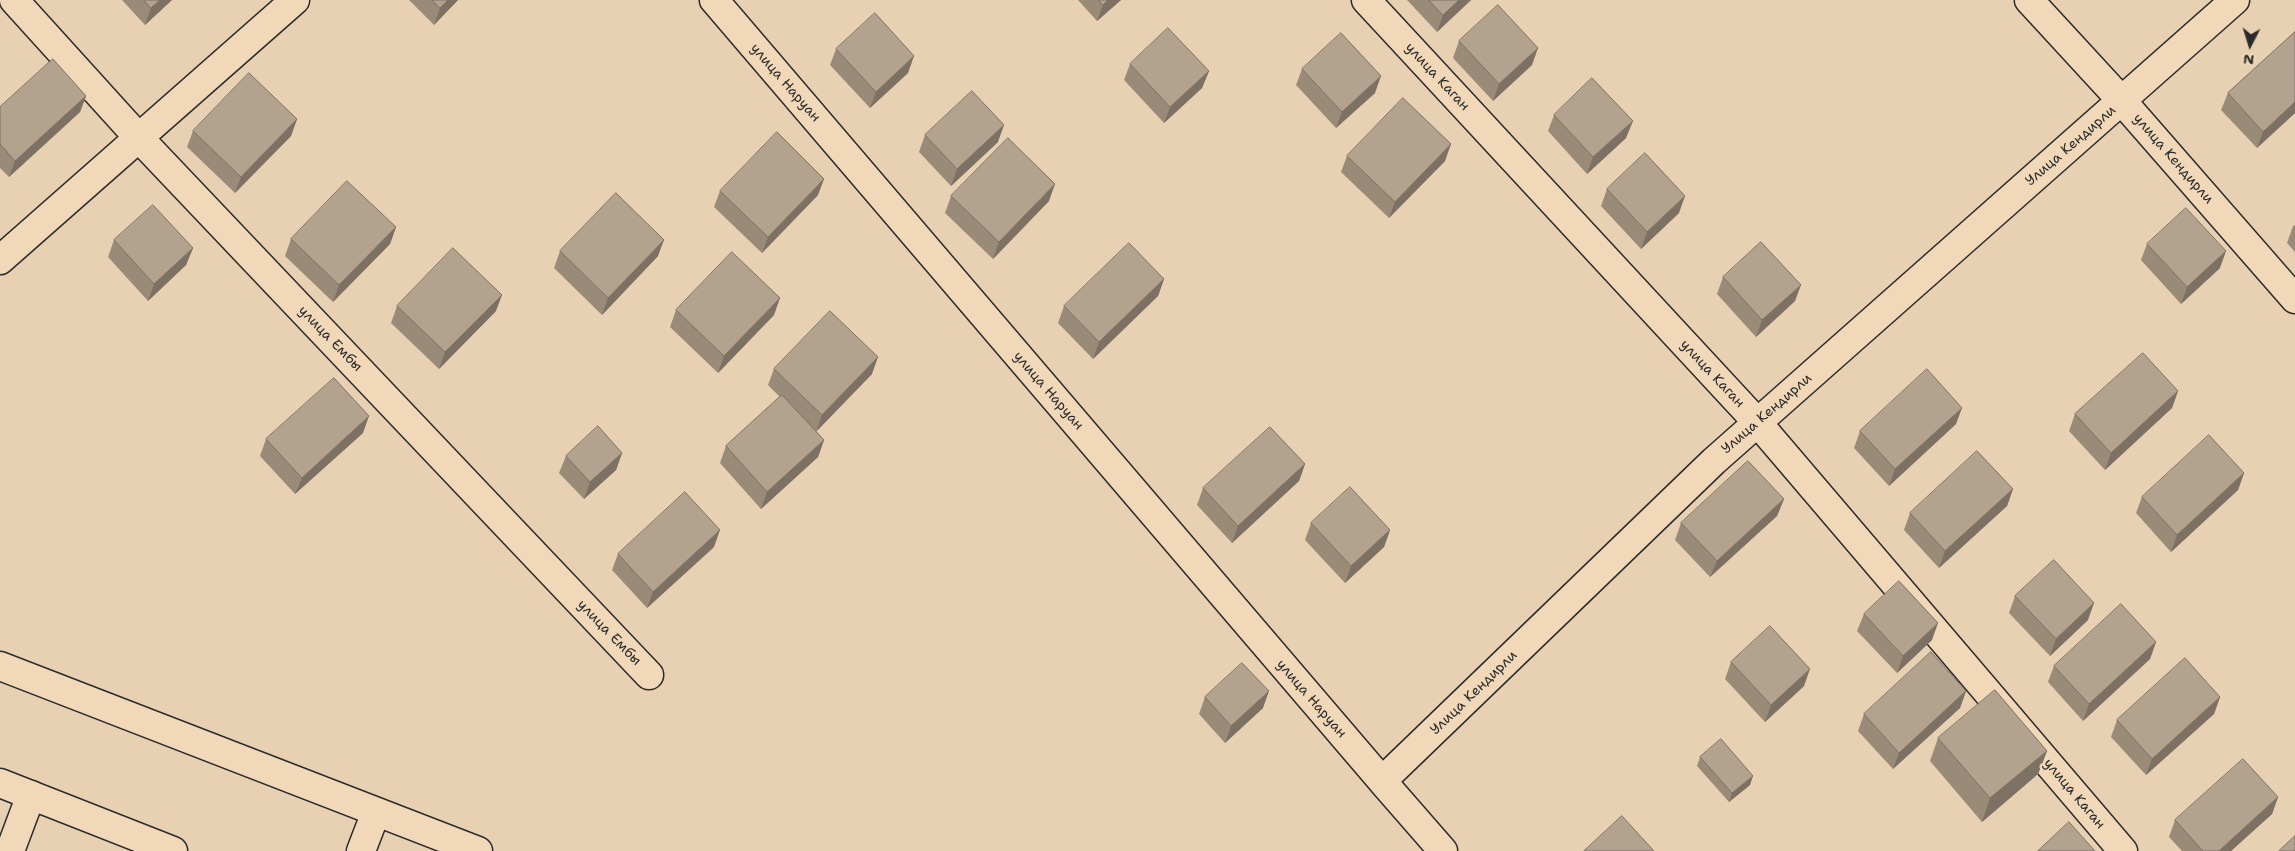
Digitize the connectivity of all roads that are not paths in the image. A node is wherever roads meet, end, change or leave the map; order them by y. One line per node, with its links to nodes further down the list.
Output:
1 (14, 0): 8 (street, улица Ембы)
2 (295, 0): 8 (street)
3 (714, 0): 14 (street, улица Наруан)
4 (1366, 0): 11 (street, улица Каган)
5 (2029, 0): 7 (street, улица Кендирли)
6 (2235, 0): 7 (street, Улица Кендирли)
7 (2122, 101): 10 (street, улица Кендирли); 11 (street, Улица Кендирли)
8 (138, 137): 9 (street); 13 (street, улица Ембы)
9 (0, 260)
10 (2295, 299)
11 (1757, 422): 14 (street, Улица Кендирли); 23 (street, улица Каган)
12 (0, 666): 17 (street)
13 (649, 675)
14 (1382, 781): 22 (street)
15 (0, 783): 16 (street)
16 (31, 796): 18 (street); 19 (street)
17 (376, 812): 20 (street); 21 (street)
18 (10, 851)
19 (172, 851)
20 (361, 851)
21 (478, 851)
22 (1443, 851)
23 (2123, 851)

